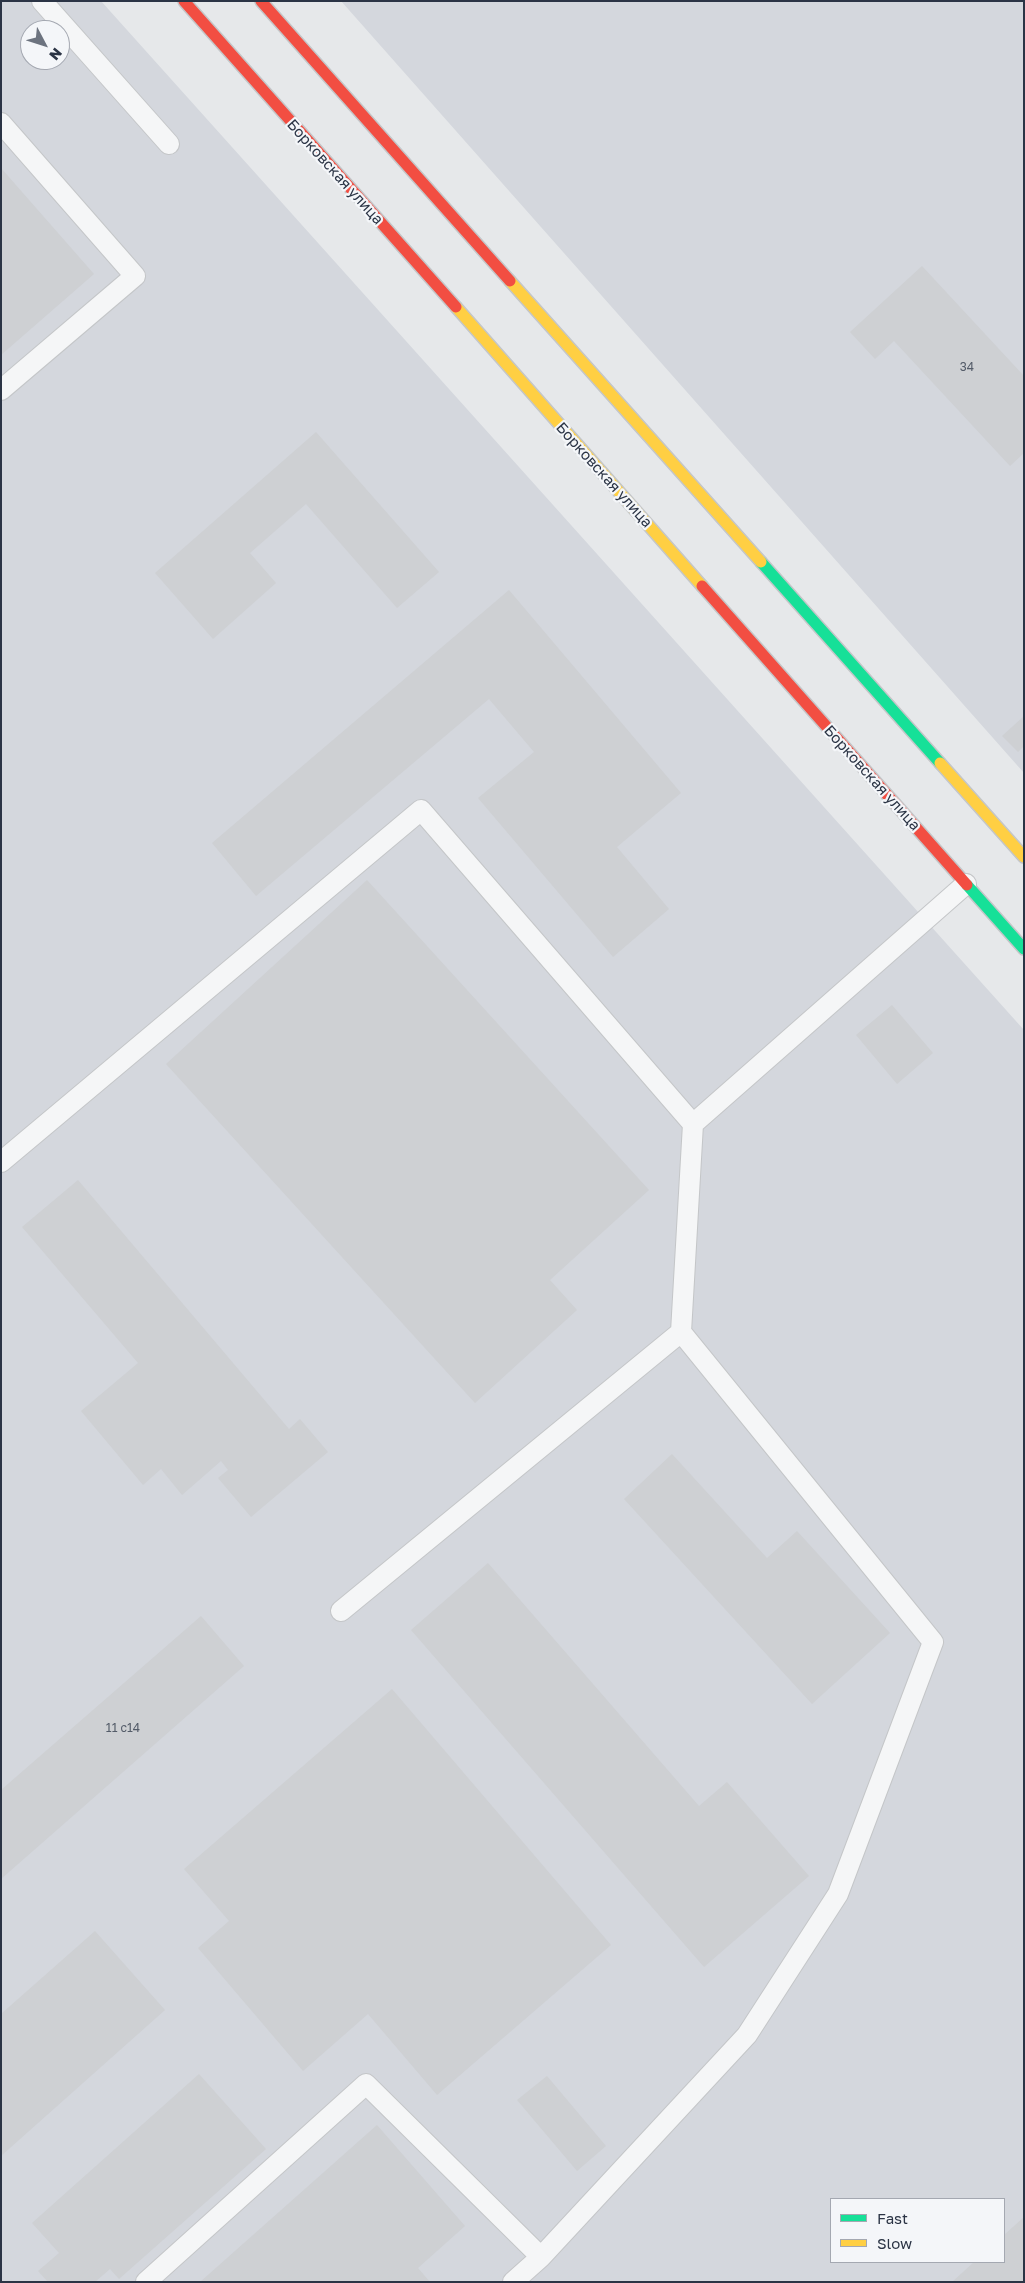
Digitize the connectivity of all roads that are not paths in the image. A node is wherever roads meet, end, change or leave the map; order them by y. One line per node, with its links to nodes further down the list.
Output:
1 (42, 1): 5 (lane)
2 (184, 1): 8 (main road, Борковская улица)
3 (260, 1): 7 (main road)
4 (1, 123): 6 (lane)
5 (169, 144)
6 (1, 390)
7 (1024, 857)
8 (966, 884): 9 (main road, Борковская улица); 10 (lane)
9 (1024, 949)
10 (693, 1124): 11 (lane); 12 (lane)
11 (1, 1162)
12 (681, 1332): 13 (lane); 14 (lane)
13 (342, 1611)
14 (541, 2257): 15 (lane); 16 (lane)
15 (146, 2282)
16 (513, 2282)

